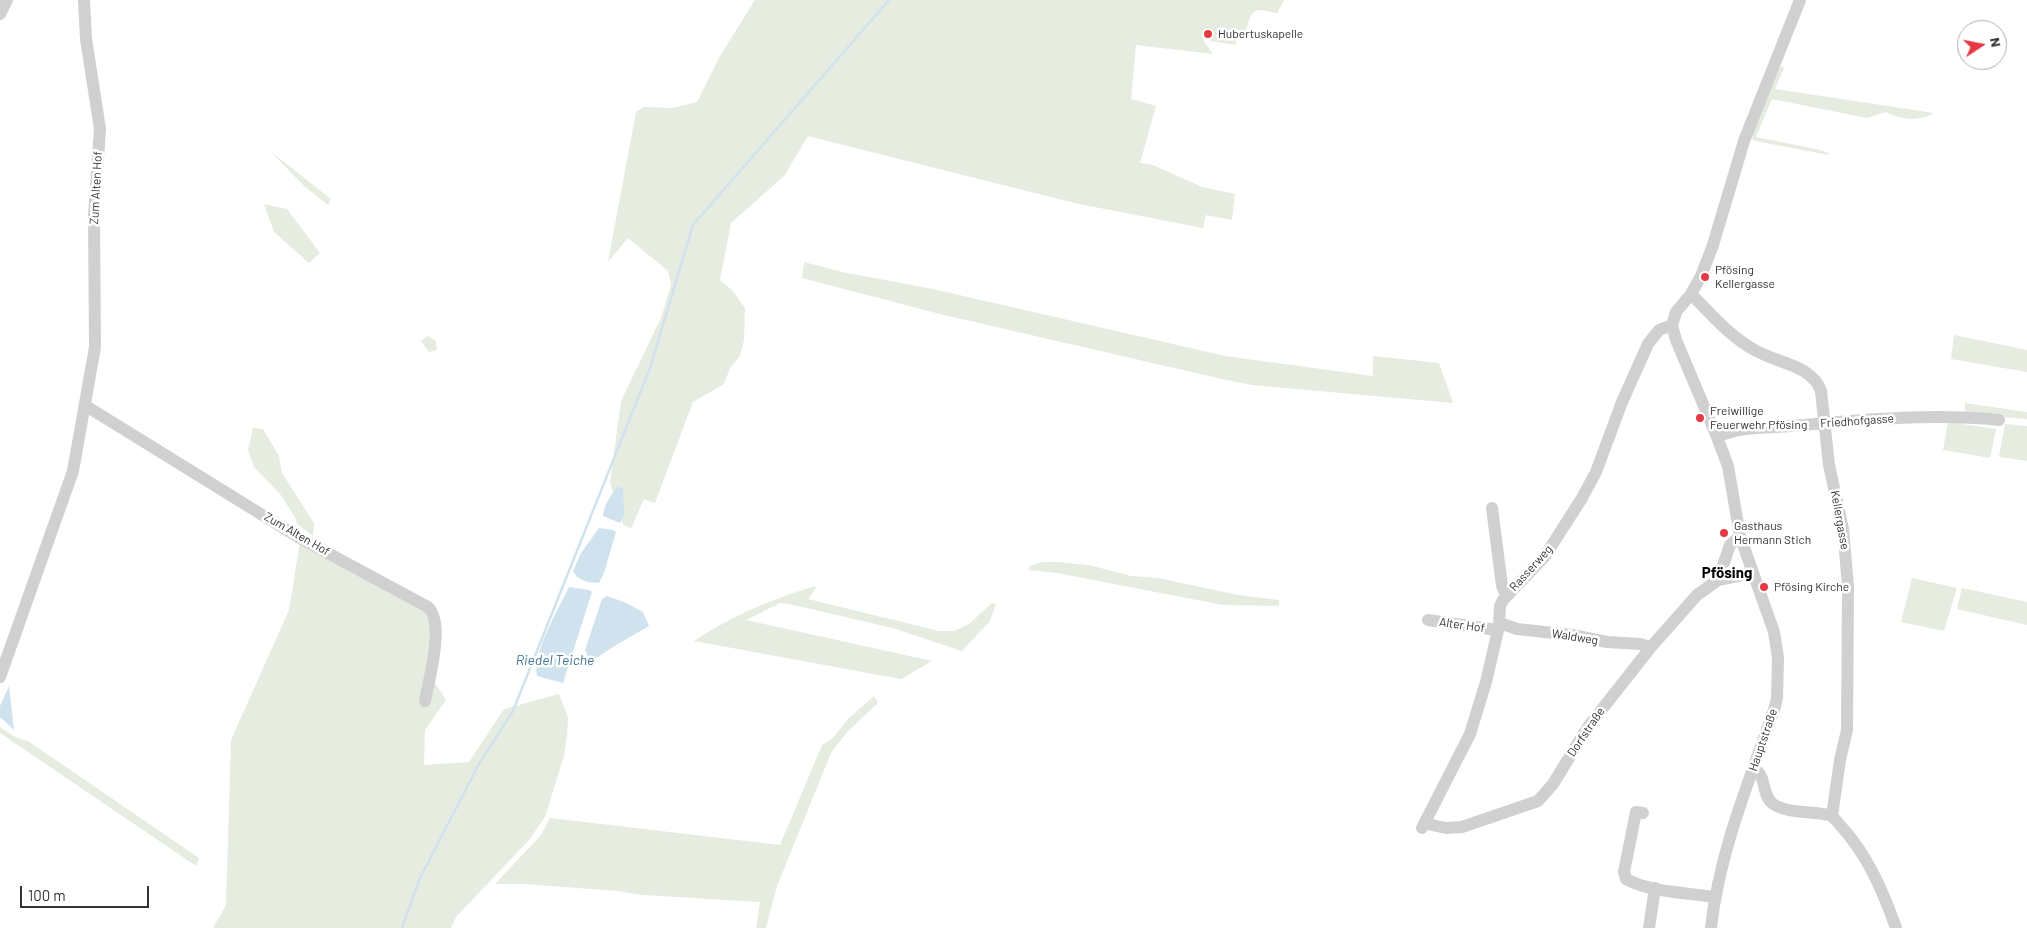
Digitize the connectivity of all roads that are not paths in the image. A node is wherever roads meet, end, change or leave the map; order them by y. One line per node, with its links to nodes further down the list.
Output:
1 (7, 0): 4 (street)
2 (84, 0): 7 (street, Zum Alten Hof)
3 (1800, 0): 5 (street)
4 (0, 14)
5 (1691, 294): 6 (street); 9 (street, Kellergasse)
6 (1672, 325): 10 (street, Hauptstraße); 15 (street, Rasserweg)
7 (86, 406): 19 (street, Zum Alten Hof); 20 (street, Zum Alten Hof)
8 (1998, 420): 9 (street, Friedhofgasse)
9 (1823, 423): 10 (street, Friedhofgasse); 23 (street, Kellergasse)
10 (1717, 437): 12 (street, Hauptstraße)
11 (1492, 508): 15 (street)
12 (1740, 536): 13 (street, Hauptstraße); 14 (street)
13 (1753, 573): 14 (street, Dorfstraße); 21 (street, Hauptstraße)
14 (1718, 580): 18 (street, Dorfstraße)
15 (1506, 595): 17 (street, Rasserweg)
16 (1428, 620): 17 (street, Alter Hof)
17 (1498, 626): 18 (street, Waldweg); 24 (street, Rasserweg)
18 (1651, 647): 24 (street, Dorfstraße)
19 (0, 677)
20 (425, 701)
21 (1754, 769): 23 (street); 26 (street, Hauptstraße)
22 (1643, 813): 25 (street)
23 (1832, 816): 29 (street)
24 (1424, 825)
25 (1655, 888): 26 (street); 27 (street)
26 (1714, 897): 28 (street, Hauptstraße)
27 (1649, 928)
28 (1711, 928)
29 (1896, 928)

